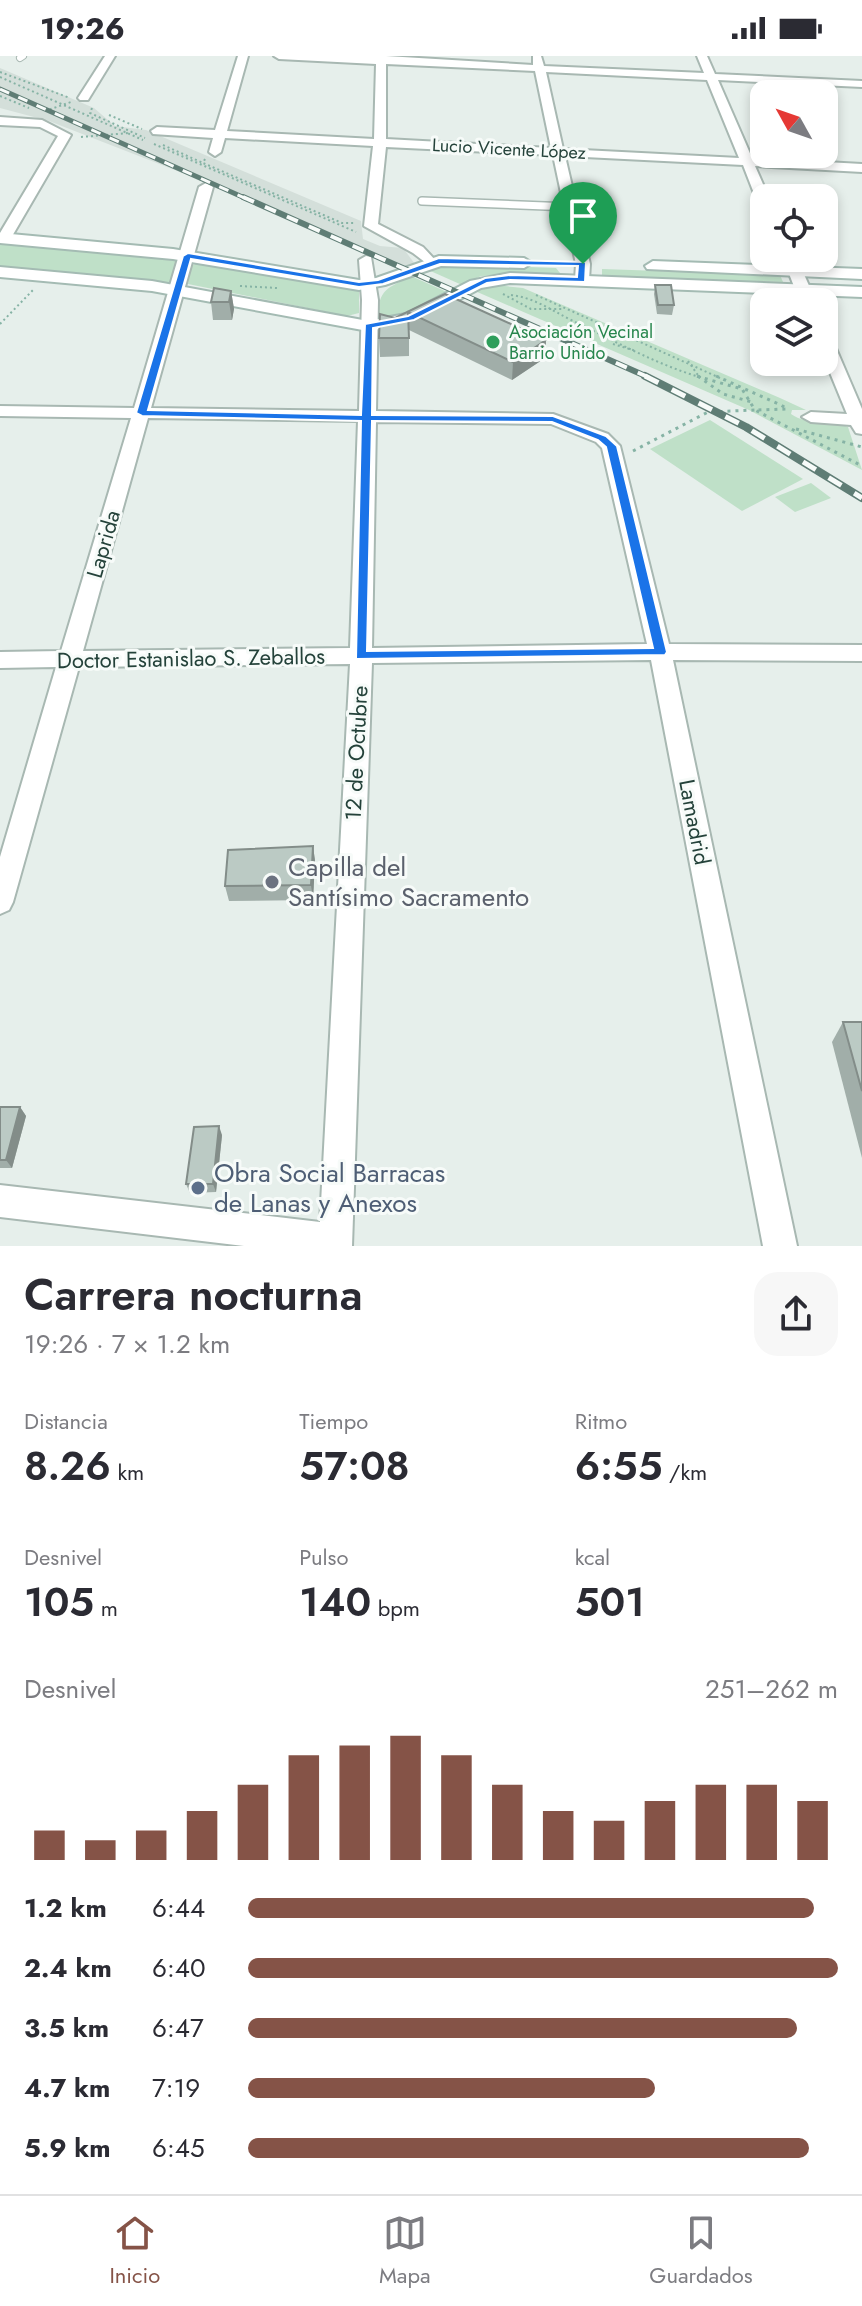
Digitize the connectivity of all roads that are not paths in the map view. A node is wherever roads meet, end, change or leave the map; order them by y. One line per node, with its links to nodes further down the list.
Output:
1 (110, 56): 9 (street)
2 (243, 56): 12 (street)
3 (279, 56): 5 (street)
4 (702, 56): 7 (street)
5 (381, 58): 6 (street); 13 (street)
6 (538, 62): 7 (street); 14 (street)
7 (711, 77): 8 (street); 16 (street)
8 (862, 84)
9 (89, 102)
10 (0, 121): 22 (street)
11 (157, 131): 12 (street, Lucio Vicente López)
12 (220, 133): 13 (street, Lucio Vicente López); 15 (street)
13 (380, 142): 14 (street, Lucio Vicente López); 25 (street)
14 (559, 151): 16 (street, Lucio Vicente López); 21 (street)
15 (212, 153)
16 (747, 162): 17 (street, Lucio Vicente López); 18 (street)
17 (862, 168)
18 (757, 184)
19 (206, 187): 23 (street, Laprida)
20 (422, 201): 21 (lane)
21 (570, 207): 29 (street)
22 (2, 238): 23 (main road)
23 (188, 256): 31 (main road); 32 (street, Laprida)
24 (366, 260): 31 (street, 12 de Octubre)
25 (430, 262): 29 (main road); 31 (main road)
26 (750, 266): 29 (main road)
27 (838, 271): 30 (main road)
28 (0, 272): 32 (main road)
29 (582, 272): 33 (main road); 36 (main road)
30 (862, 274)
31 (367, 284): 36 (street, 12 de Octubre)
32 (177, 289): 36 (main road); 39 (street, Laprida)
33 (750, 290)
34 (862, 292): 35 (main road)
35 (838, 294)
36 (368, 326): 41 (street, 12 de Octubre)
37 (838, 371): 42 (street)
38 (0, 411): 39 (street)
39 (142, 413): 41 (street); 47 (street, Laprida)
40 (811, 417): 42 (street)
41 (366, 418): 43 (street, Lamadrid); 45 (street, 12 de Octubre)
42 (861, 423)
43 (660, 652): 44 (street, Doctor Estanislao S. Zeballos); 45 (street, Doctor Estanislao S. Zeballos); 51 (street, Lamadrid)
44 (862, 653)
45 (361, 656): 47 (street, Doctor Estanislao S. Zeballos); 50 (street, 12 de Octubre)
46 (0, 660): 47 (street, Doctor Estanislao S. Zeballos)
47 (70, 660): 48 (street, Laprida)
48 (0, 902)
49 (0, 1201): 50 (street)
50 (335, 1243)
51 (780, 1246)

